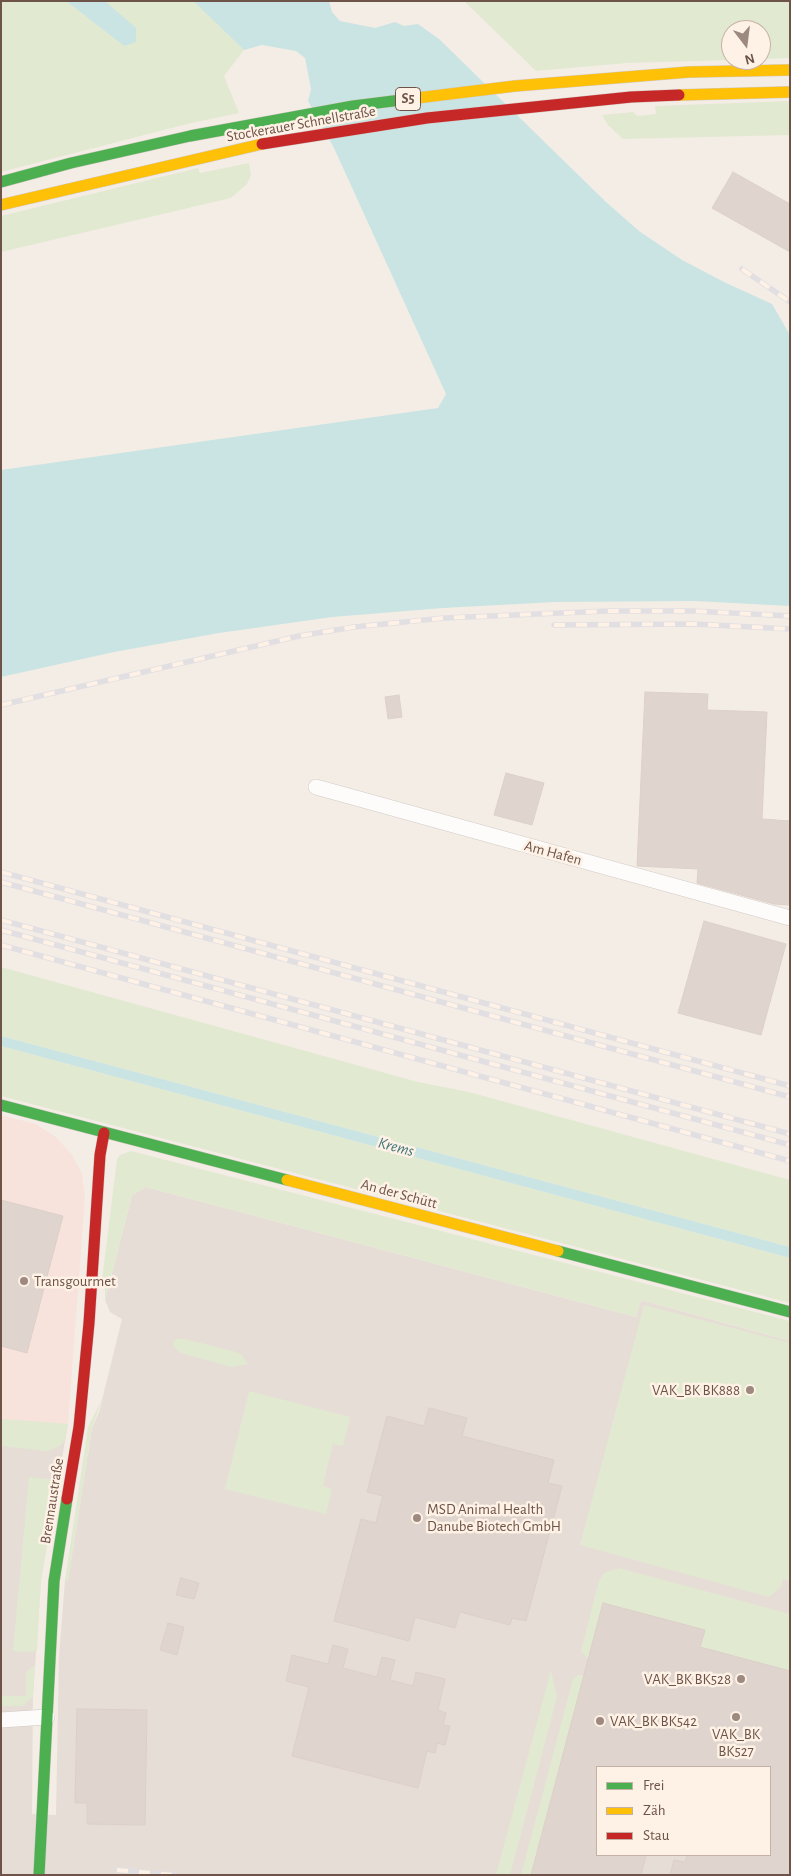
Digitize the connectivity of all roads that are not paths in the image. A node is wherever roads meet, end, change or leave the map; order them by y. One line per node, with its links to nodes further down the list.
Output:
1 (790, 70): 3 (main road, Stockerauer Schnellstraße / S5)
2 (790, 92): 4 (main road, Stockerauer Schnellstraße / S5)
3 (1, 182)
4 (1, 205)
5 (316, 787): 6 (street, Am Hafen)
6 (790, 918)
7 (1, 1105): 8 (main road, An der Schütt)
8 (104, 1132): 9 (main road, An der Schütt); 10 (main road, Brennaustraße)
9 (790, 1312)
10 (47, 1718): 11 (street); 12 (main road, Brennaustraße)
11 (1, 1720)
12 (39, 1875)

